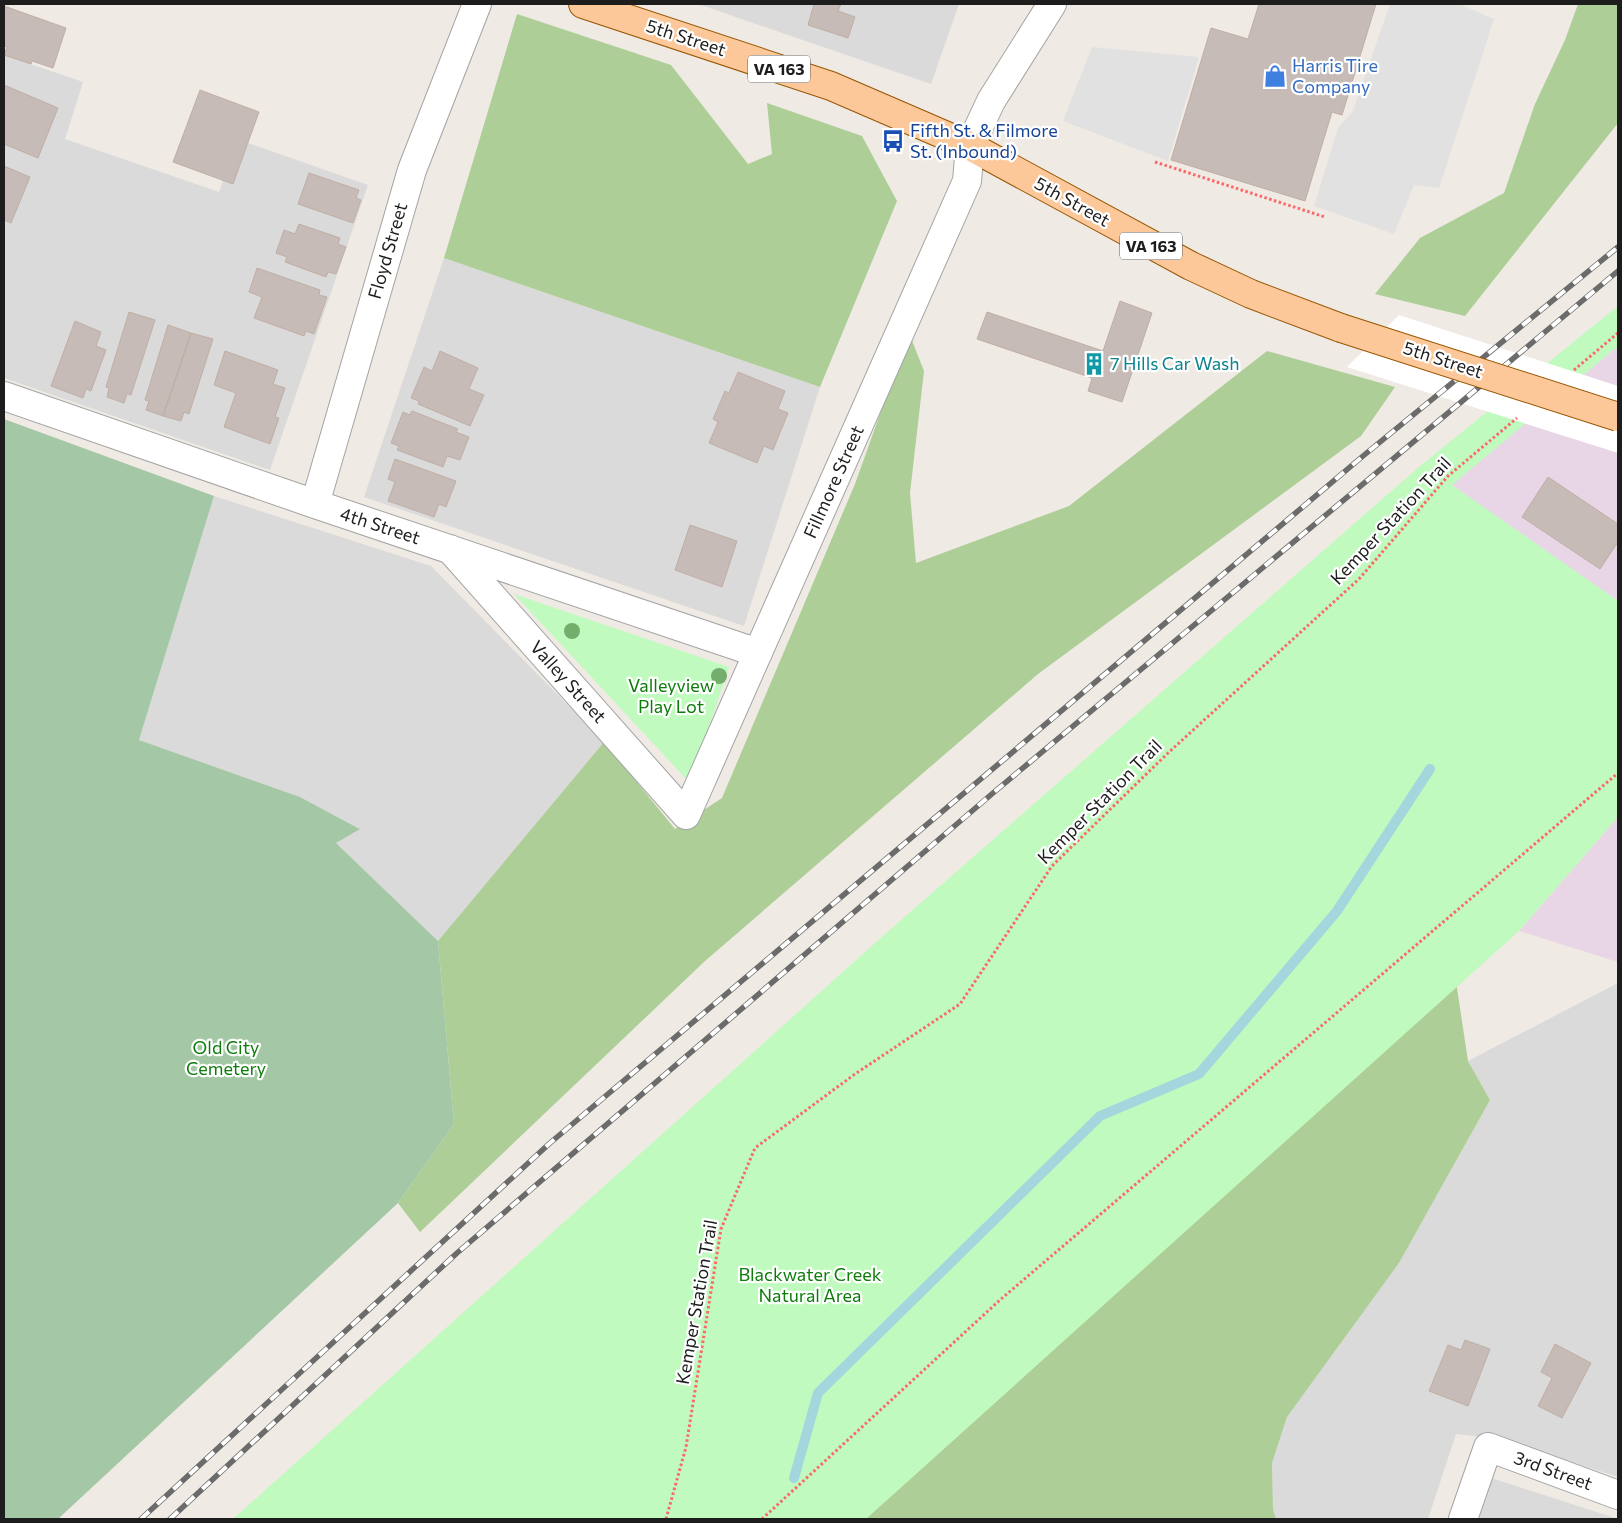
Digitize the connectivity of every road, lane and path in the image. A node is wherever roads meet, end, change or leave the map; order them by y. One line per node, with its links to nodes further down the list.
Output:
1 (477, 4): 12 (street, Floyd Street)
2 (583, 4): 4 (main road, 5th Street / VA 163)
3 (1052, 4): 4 (street)
4 (970, 146): 11 (main road, 5th Street / VA 163, bridge); 14 (street, Fillmore Street)
5 (1155, 162): 6 (path)
6 (1325, 217)
7 (1618, 333): 8 (path)
8 (1566, 376)
9 (4, 396): 12 (street, 4th Street)
10 (1522, 414): 18 (path, Kemper Station Trail)
11 (1618, 417)
12 (315, 504): 13 (street, 4th Street)
13 (450, 549): 14 (street, 4th Street); 16 (street, Valley Street)
14 (758, 653): 16 (street, Fillmore Street)
15 (1618, 773): 19 (path)
16 (686, 815)
17 (1618, 1495): 20 (street, 3rd Street)
18 (666, 1519)
19 (762, 1519)
20 (1464, 1519)

